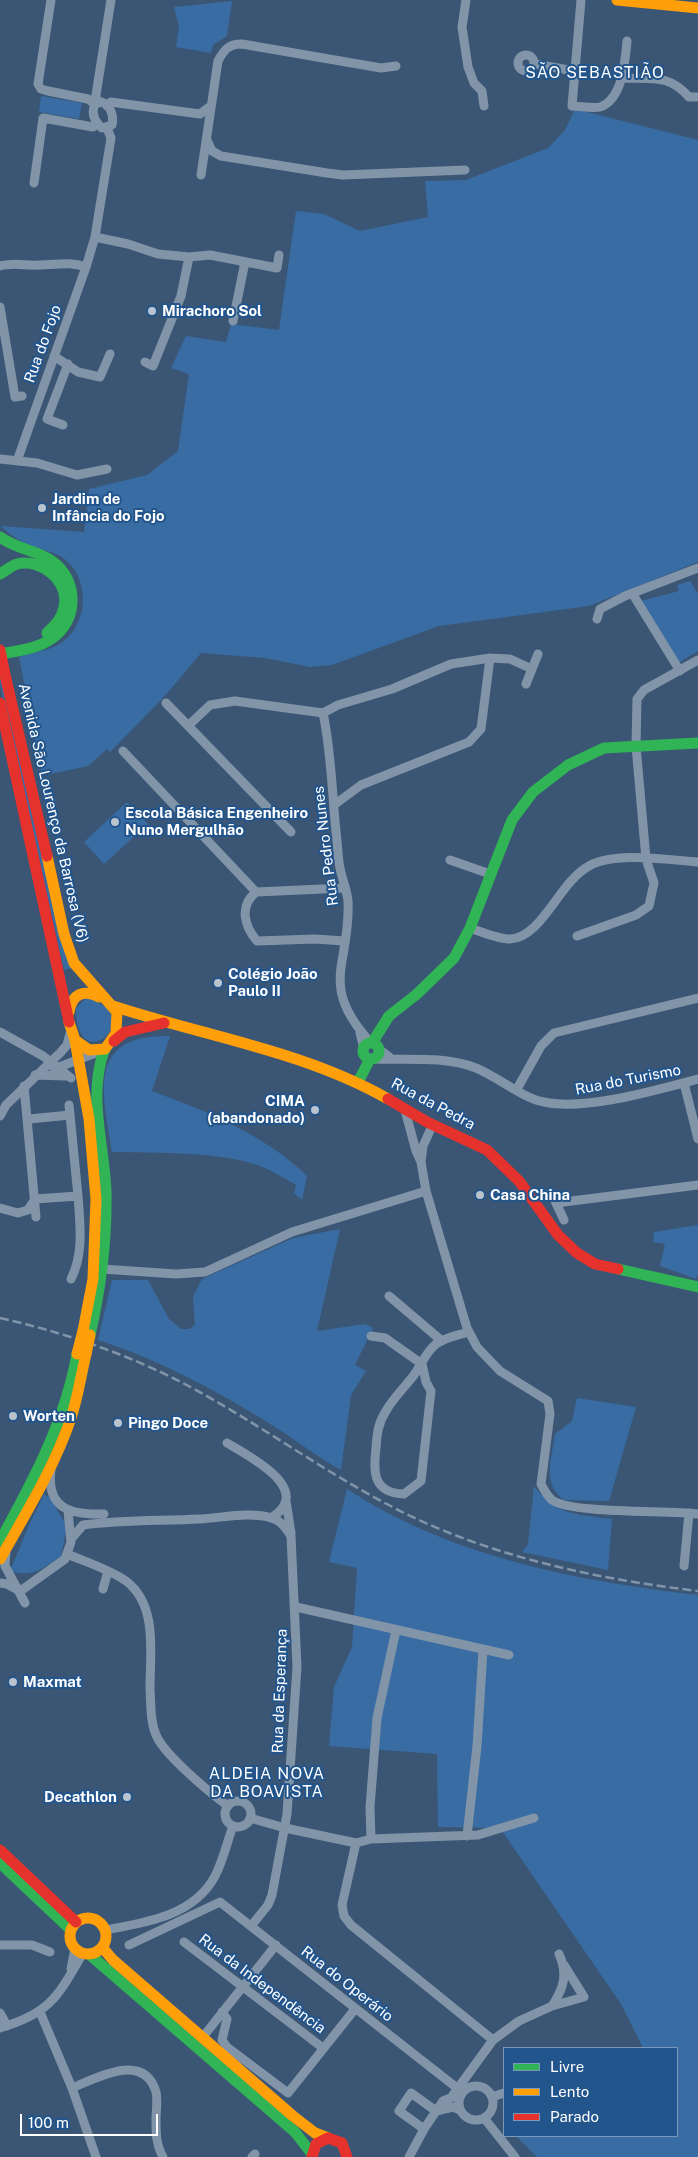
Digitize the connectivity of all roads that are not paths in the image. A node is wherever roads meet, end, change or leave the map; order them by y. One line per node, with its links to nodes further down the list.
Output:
1 (51, 0): 14 (street)
2 (111, 0): 14 (street)
3 (466, 0): 17 (street)
4 (581, 0): 11 (street)
5 (617, 0): 6 (main road)
6 (634, 1): 7 (main road)
7 (698, 8)
8 (626, 41): 12 (street)
9 (534, 64): 11 (street)
10 (396, 66): 16 (street)
11 (574, 71): 12 (street)
12 (624, 78): 13 (street)
13 (698, 97)
14 (96, 103): 15 (street); 19 (street)
15 (107, 106): 18 (street); 20 (street, Rua do Fojo)
16 (211, 106): 18 (street); 21 (street)
17 (484, 106)
18 (187, 113): 21 (street)
19 (97, 124): 20 (street); 24 (street)
20 (108, 128): 25 (street, Rua do Fojo)
21 (207, 133): 22 (street); 23 (street)
22 (466, 170)
23 (201, 175)
24 (34, 184)
25 (95, 237): 27 (street); 30 (street, Rua do Fojo)
26 (280, 255): 28 (street)
27 (189, 257): 28 (street); 35 (street)
28 (245, 262): 32 (street)
29 (0, 266): 30 (street)
30 (86, 267): 34 (street, Rua do Fojo)
31 (0, 307): 37 (street)
32 (233, 321)
33 (110, 354): 36 (street)
34 (54, 356): 36 (street); 40 (street, Rua do Fojo)
35 (146, 362)
36 (68, 364): 38 (street)
37 (22, 396)
38 (64, 425)
39 (0, 459): 40 (street)
40 (17, 461): 41 (street)
41 (107, 469)
42 (0, 537): 48 (main road)
43 (698, 568): 45 (street)
44 (0, 574): 47 (main road)
45 (632, 593): 46 (street); 53 (street)
46 (597, 619)
47 (0, 649): 74 (main road, Avenida São Lourenço da Barrosa (V6), bridge)
48 (0, 654)
49 (538, 654): 52 (street)
50 (490, 658): 52 (street); 57 (street); 62 (street)
51 (698, 660): 53 (street)
52 (532, 669): 54 (street)
53 (680, 670): 60 (street)
54 (526, 684)
55 (0, 703): 75 (main road, Avenida São Lourenço da Barrosa (V6))
56 (166, 703): 58 (street)
57 (323, 713): 58 (street); 62 (street, Rua Pedro Nunes)
58 (189, 725): 63 (street)
59 (698, 743): 60 (main road)
60 (636, 746): 64 (street); 67 (main road)
61 (123, 751): 69 (street)
62 (334, 805): 68 (street, Rua Pedro Nunes)
63 (291, 832)
64 (646, 859): 66 (street); 70 (street); 71 (street)
65 (450, 860): 67 (street)
66 (698, 862)
67 (490, 874): 70 (main road)
68 (345, 888): 69 (street); 72 (street, Rua Pedro Nunes)
69 (256, 892): 72 (street)
70 (470, 928): 80 (main road)
71 (577, 936)
72 (344, 941): 80 (street, Rua Pedro Nunes)
73 (698, 998): 89 (street)
74 (110, 1004): 75 (main road); 76 (main road, Rua da Pedra); 79 (main road, Avenida São Lourenço da Barrosa (V6))
75 (69, 1014): 78 (main road, Avenida São Lourenço da Barrosa (V6))
76 (165, 1023): 79 (main road); 86 (main road, Rua da Pedra)
77 (0, 1032): 82 (street)
78 (73, 1035): 79 (main road); 81 (main road, Avenida São Lourenço da Barrosa (V6)); 82 (street)
79 (105, 1048): 81 (street); 108 (main road, Avenida São Lourenço da Barrosa (V6))
80 (373, 1050): 86 (main road); 89 (street, Rua do Turismo)
81 (77, 1060): 82 (street); 90 (main road, Avenida São Lourenço da Barrosa (V6))
82 (54, 1065): 83 (street); 84 (street)
83 (35, 1076): 84 (street); 88 (street)
84 (71, 1078): 90 (street)
85 (698, 1080): 87 (street, Rua do Turismo)
86 (358, 1082): 92 (main road, Rua da Pedra)
87 (684, 1083): 89 (street, Rua do Turismo); 97 (street)
88 (24, 1086): 94 (street); 95 (street)
89 (517, 1089)
90 (84, 1090): 113 (main road, Avenida São Lourenço da Barrosa (V6))
91 (69, 1105): 93 (street)
92 (405, 1110): 96 (main road, Rua da Pedra); 98 (street)
93 (70, 1115): 95 (street); 102 (street)
94 (0, 1116)
95 (29, 1118): 103 (street)
96 (433, 1124): 98 (street); 110 (main road, Rua da Pedra)
97 (698, 1139)
98 (421, 1162): 100 (street)
99 (698, 1185): 104 (street)
100 (426, 1191): 108 (street); 112 (street)
101 (551, 1193): 104 (street)
102 (78, 1196): 103 (street); 109 (street)
103 (35, 1199): 105 (street); 106 (street)
104 (556, 1202): 107 (street)
105 (0, 1208)
106 (36, 1217)
107 (564, 1220)
108 (102, 1270): 113 (main road, Avenida São Lourenço da Barrosa (V6))
109 (71, 1279)
110 (698, 1287)
111 (389, 1296): 115 (street)
112 (469, 1332): 115 (street); 122 (street)
113 (87, 1333): 116 (main road, Avenida São Lourenço da Barrosa (V6), bridge)
114 (371, 1336): 117 (street)
115 (442, 1341): 117 (street)
116 (82, 1354): 119 (main road, Avenida São Lourenço da Barrosa (V6)); 127 (main road, Avenida São Lourenço da Barrosa (V6))
117 (422, 1364): 117 (street)
118 (227, 1443): 120 (street)
119 (51, 1463): 121 (street); 127 (main road, Avenida São Lourenço da Barrosa (V6))
120 (285, 1500): 124 (street); 125 (street, Rua da Esperança)
121 (68, 1511): 123 (street); 126 (street)
122 (694, 1513): 130 (street)
123 (104, 1514)
124 (272, 1518): 125 (street); 126 (street)
125 (291, 1536): 136 (street, Rua da Esperança)
126 (71, 1539): 128 (street)
127 (4, 1544): 129 (main road, Avenida São Lourenço da Barrosa (V6)); 134 (street)
128 (67, 1554): 131 (street); 134 (street)
129 (0, 1559)
130 (684, 1566)
131 (108, 1571): 133 (street); 140 (street)
132 (0, 1583): 134 (street)
133 (103, 1588)
134 (19, 1592): 135 (street)
135 (25, 1602)
136 (296, 1607): 137 (street); 144 (street, Rua da Esperança)
137 (396, 1630): 138 (street); 146 (street)
138 (483, 1650): 139 (street); 145 (street)
139 (509, 1655)
140 (228, 1806): 141 (street); 143 (street)
141 (250, 1818): 143 (street); 144 (street)
142 (534, 1818): 145 (street)
143 (234, 1826): 152 (street)
144 (285, 1828): 147 (street); 151 (street, Rua da Esperança)
145 (467, 1836): 146 (street)
146 (371, 1839): 147 (street)
147 (356, 1843): 170 (street)
148 (0, 1850): 150 (main road)
149 (0, 1863): 150 (main road)
150 (74, 1926): 152 (main road); 158 (main road)
151 (252, 1926): 155 (street, Rua do Operário); 156 (street, Rua do Operário)
152 (105, 1930): 157 (main road)
153 (184, 1942): 162 (street, Rua da Independência)
154 (0, 1945): 159 (street)
155 (130, 1945)
156 (276, 1946): 162 (street); 164 (street, Rua do Operário)
157 (102, 1947): 158 (main road); 169 (main road)
158 (82, 1951): 165 (street); 182 (main road)
159 (50, 1952)
160 (560, 1954): 161 (street)
161 (564, 1965): 163 (street); 163 (street)
162 (242, 1987): 166 (street); 171 (street, Rua da Independência)
163 (552, 2006): 170 (street)
164 (355, 2009): 171 (street); 173 (street, Rua do Operário)
165 (40, 2012): 168 (street); 172 (street)
166 (222, 2012): 169 (street); 171 (street)
167 (0, 2013): 168 (street)
168 (4, 2027)
169 (202, 2038): 180 (main road)
170 (493, 2040): 173 (street)
171 (323, 2048)
172 (72, 2088): 183 (street); 184 (street)
173 (459, 2092): 175 (street); 176 (street); 177 (street)
174 (503, 2093): 175 (street)
175 (492, 2096): 178 (street)
176 (460, 2110): 177 (street); 178 (street)
177 (436, 2111): 179 (street); 179 (street)
178 (484, 2118): 186 (street)
179 (424, 2129): 185 (street)
180 (328, 2138): 181 (main road); 182 (main road)
181 (349, 2155)
182 (312, 2156)
183 (96, 2157)
184 (164, 2157)
185 (408, 2157)
186 (515, 2157)

